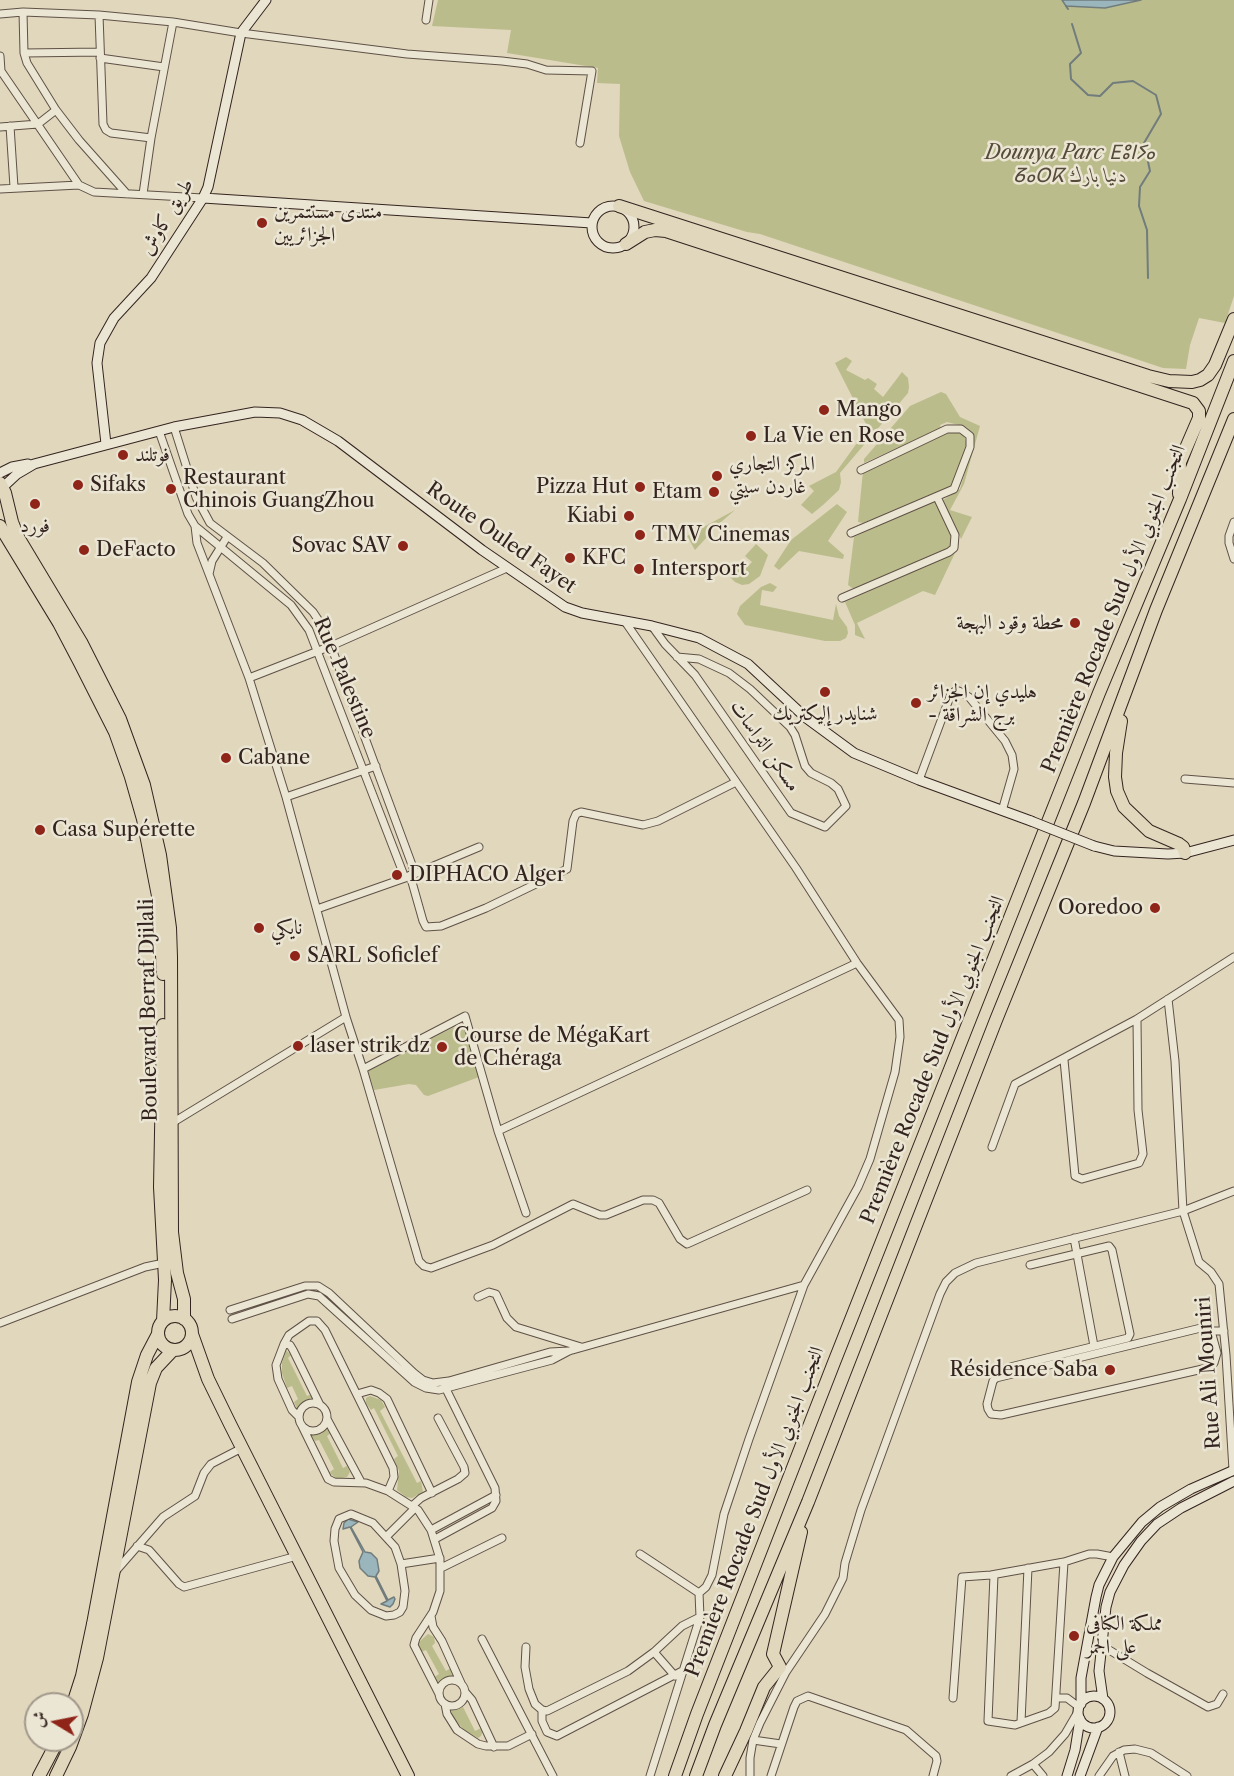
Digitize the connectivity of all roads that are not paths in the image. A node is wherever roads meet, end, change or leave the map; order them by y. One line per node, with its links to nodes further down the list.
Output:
1 (266, 0): 8 (street, طريق كاوش)
2 (429, 0): 6 (street)
3 (23, 12): 4 (street); 5 (street); 9 (street)
4 (0, 14)
5 (99, 15): 7 (street); 10 (street)
6 (426, 20)
7 (173, 22): 8 (street); 12 (street)
8 (241, 33): 19 (street); 25 (street, طريق كاوش)
9 (24, 53): 10 (street); 14 (street)
10 (100, 55): 12 (street); 18 (street)
11 (0, 56): 13 (street)
12 (164, 67): 18 (street)
13 (1, 71): 15 (street)
14 (56, 110): 15 (street); 23 (street)
15 (38, 124): 16 (street); 20 (street)
16 (10, 126): 17 (street); 21 (street)
17 (0, 127)
18 (151, 138): 24 (street)
19 (580, 143)
20 (79, 185): 21 (street); 23 (street)
21 (14, 187): 22 (street)
22 (0, 189)
23 (127, 194): 24 (street)
24 (143, 194): 25 (street)
25 (202, 198): 27 (street); 35 (street, طريق كاوش)
26 (619, 206): 27 (street); 28 (street); 30 (highway)
27 (592, 223): 28 (street)
28 (626, 244): 30 (highway)
29 (1234, 319): 30 (highway)
30 (1059, 353): 41 (highway)
31 (1234, 361): 41 (highway, Première Rocade Sud التجنب الجنوبي الأول)
32 (1234, 420): 58 (highway, Première Rocade Sud التجنب الجنوبي الأول)
33 (174, 427): 34 (street, Route Ouled Fayet); 46 (street, Rue Palestine); 49 (street, Route Ouled Fayet)
34 (159, 431): 35 (street, Route Ouled Fayet); 44 (street, Rue Palestine)
35 (106, 444): 36 (street, Route Ouled Fayet)
36 (34, 464): 38 (street, Route Ouled Fayet); 39 (street)
37 (861, 470): 40 (street)
38 (0, 473)
39 (2, 485): 79 (highway, Boulevard Berraf Djilali)
40 (937, 497): 45 (street); 51 (street)
41 (1180, 499): 177 (highway, Première Rocade Sud التجنب الجنوبي الأول)
42 (1234, 522): 48 (street)
43 (0, 526): 88 (highway, Boulevard Berraf Djilali)
44 (195, 526): 47 (street, Rue Palestine); 50 (street)
45 (851, 533)
46 (227, 537): 47 (street); 54 (street, Rue Palestine)
47 (220, 548): 50 (street); 55 (street, Rue Palestine)
48 (1234, 559)
49 (507, 568): 52 (street, Route Ouled Fayet); 54 (street)
50 (209, 574): 57 (street)
51 (842, 598)
52 (626, 623): 53 (street, Route Ouled Fayet); 63 (street)
53 (652, 626): 56 (street, مسكن التراسات); 62 (street, Route Ouled Fayet)
54 (331, 646): 55 (street); 59 (street, Rue Palestine)
55 (318, 651): 57 (street); 60 (street, Rue Palestine)
56 (677, 657): 56 (street, مسكن التراسات)
57 (249, 678): 65 (street)
58 (1126, 693): 69 (highway); 122 (highway, Première Rocade Sud التجنب الجنوبي الأول)
59 (376, 766): 60 (street); 70 (street, Rue Palestine)
60 (364, 770): 65 (street); 70 (street, Rue Palestine)
61 (1185, 778): 64 (street)
62 (919, 780): 66 (street, Route Ouled Fayet); 66 (street)
63 (736, 782): 70 (street); 73 (street)
64 (1234, 783)
65 (286, 797): 71 (street)
66 (1002, 811): 69 (street, Route Ouled Fayet, bridge)
67 (1234, 840): 69 (street, Route Ouled Fayet)
68 (479, 847): 70 (street)
69 (1185, 853)
70 (410, 875): 71 (street)
71 (317, 909): 75 (street)
72 (1234, 957): 74 (street)
73 (857, 963): 80 (street); 90 (street)
74 (1168, 999): 76 (street); 84 (street, Rue Ali Mouniri)
75 (346, 1017): 78 (street); 79 (street)
76 (1137, 1019): 77 (street); 77 (street)
77 (1064, 1060): 81 (street)
78 (363, 1069): 80 (street); 82 (street)
79 (171, 1123): 93 (highway, Boulevard Berraf Djilali)
80 (498, 1131): 85 (street)
81 (992, 1147)
82 (807, 1190)
83 (1234, 1191): 84 (street)
84 (1183, 1211): 86 (street); 98 (street, Rue Ali Mouniri)
85 (526, 1213)
86 (1074, 1238): 87 (street); 148 (street)
87 (1077, 1254): 89 (street); 102 (street); 102 (street)
88 (164, 1263): 95 (highway, Boulevard Berraf Djilali); 96 (street)
89 (1030, 1265)
90 (804, 1285): 103 (street); 139 (street)
91 (478, 1297): 103 (street)
92 (230, 1310): 105 (street)
93 (184, 1319): 95 (highway); 100 (highway)
94 (232, 1319): 107 (street)
95 (163, 1322): 99 (highway)
96 (0, 1323)
97 (1210, 1331): 97 (street); 98 (street)
98 (1224, 1331): 113 (street, Rue Ali Mouniri)
99 (158, 1334): 104 (highway); 151 (highway)
100 (192, 1334): 104 (highway); 115 (highway)
101 (284, 1344): 108 (street); 109 (street); 110 (street)
102 (1095, 1346): 106 (street)
103 (582, 1347): 105 (street)
104 (172, 1350): 137 (highway)
105 (569, 1351): 107 (street)
106 (1006, 1368)
107 (446, 1389): 121 (street)
108 (357, 1394): 119 (street); 120 (street)
109 (320, 1405): 110 (street); 112 (street)
110 (299, 1417): 114 (street)
111 (438, 1418): 120 (street)
112 (327, 1419): 114 (street); 118 (street)
113 (1232, 1422): 116 (street, Rue Ali Mouniri)
114 (302, 1426): 118 (street)
115 (242, 1448): 128 (street); 130 (highway)
116 (1234, 1470): 131 (street)
117 (1234, 1481): 143 (street)
118 (361, 1482): 119 (street)
119 (388, 1491): 123 (street)
120 (432, 1493): 123 (street)
121 (496, 1495): 124 (street); 127 (street)
122 (808, 1502): 148 (highway); 162 (highway, Première Rocade Sud التجنب الجنوبي الأول)
123 (413, 1507): 124 (street); 125 (street)
124 (431, 1530): 127 (street)
125 (387, 1536): 134 (street); 134 (street)
126 (502, 1538): 135 (street)
127 (435, 1539): 132 (street)
128 (137, 1546): 130 (street); 137 (street)
129 (640, 1554): 139 (street)
130 (297, 1556): 174 (highway)
131 (1113, 1557): 133 (street); 160 (street)
132 (440, 1558): 134 (street); 135 (street)
133 (1064, 1562): 136 (street); 156 (street)
134 (401, 1564)
135 (441, 1568): 140 (street)
136 (1028, 1568): 138 (street); 161 (street)
137 (113, 1574): 146 (highway)
138 (994, 1575): 155 (street); 161 (street)
139 (699, 1593): 141 (street)
140 (431, 1616): 150 (street); 153 (street)
141 (700, 1617): 145 (street); 147 (street)
142 (482, 1639): 164 (street)
143 (1101, 1645): 154 (street); 157 (street)
144 (526, 1647): 159 (street)
145 (654, 1652): 149 (street); 159 (street)
146 (97, 1658): 172 (highway); 173 (highway)
147 (684, 1670): 149 (street); 176 (street)
148 (783, 1670): 165 (street); 180 (highway)
149 (675, 1676): 159 (street)
150 (461, 1683): 152 (street); 153 (street)
151 (77, 1692)
152 (466, 1693): 158 (street); 167 (street)
153 (439, 1694): 158 (street)
154 (1223, 1694)
155 (953, 1698)
156 (1057, 1698): 160 (street); 161 (street)
157 (1104, 1699): 160 (street); 163 (street)
158 (445, 1704): 167 (street)
159 (542, 1710)
160 (1080, 1710): 163 (street); 170 (street); 186 (street)
161 (1021, 1722)
162 (715, 1725): 178 (highway, Première Rocade Sud التجنب الجنوبي الأول); 179 (highway)
163 (1098, 1727): 187 (street)
164 (532, 1734): 167 (street); 175 (street)
165 (753, 1740): 166 (street); 181 (street)
166 (781, 1744): 182 (street); 183 (street)
167 (494, 1747)
168 (52, 1752): 171 (highway)
169 (1119, 1752): 188 (street); 189 (street); 190 (street)
170 (1033, 1764): 184 (street); 185 (street)
171 (39, 1776)
172 (56, 1776)
173 (63, 1776)
174 (408, 1776)
175 (553, 1776)
176 (650, 1776)
177 (673, 1776)
178 (696, 1776)
179 (706, 1776)
180 (725, 1776)
181 (750, 1776)
182 (771, 1776)
183 (933, 1776)
184 (1011, 1776)
185 (1043, 1776)
186 (1067, 1776)
187 (1080, 1776)
188 (1099, 1776)
189 (1125, 1776)
190 (1187, 1776)

